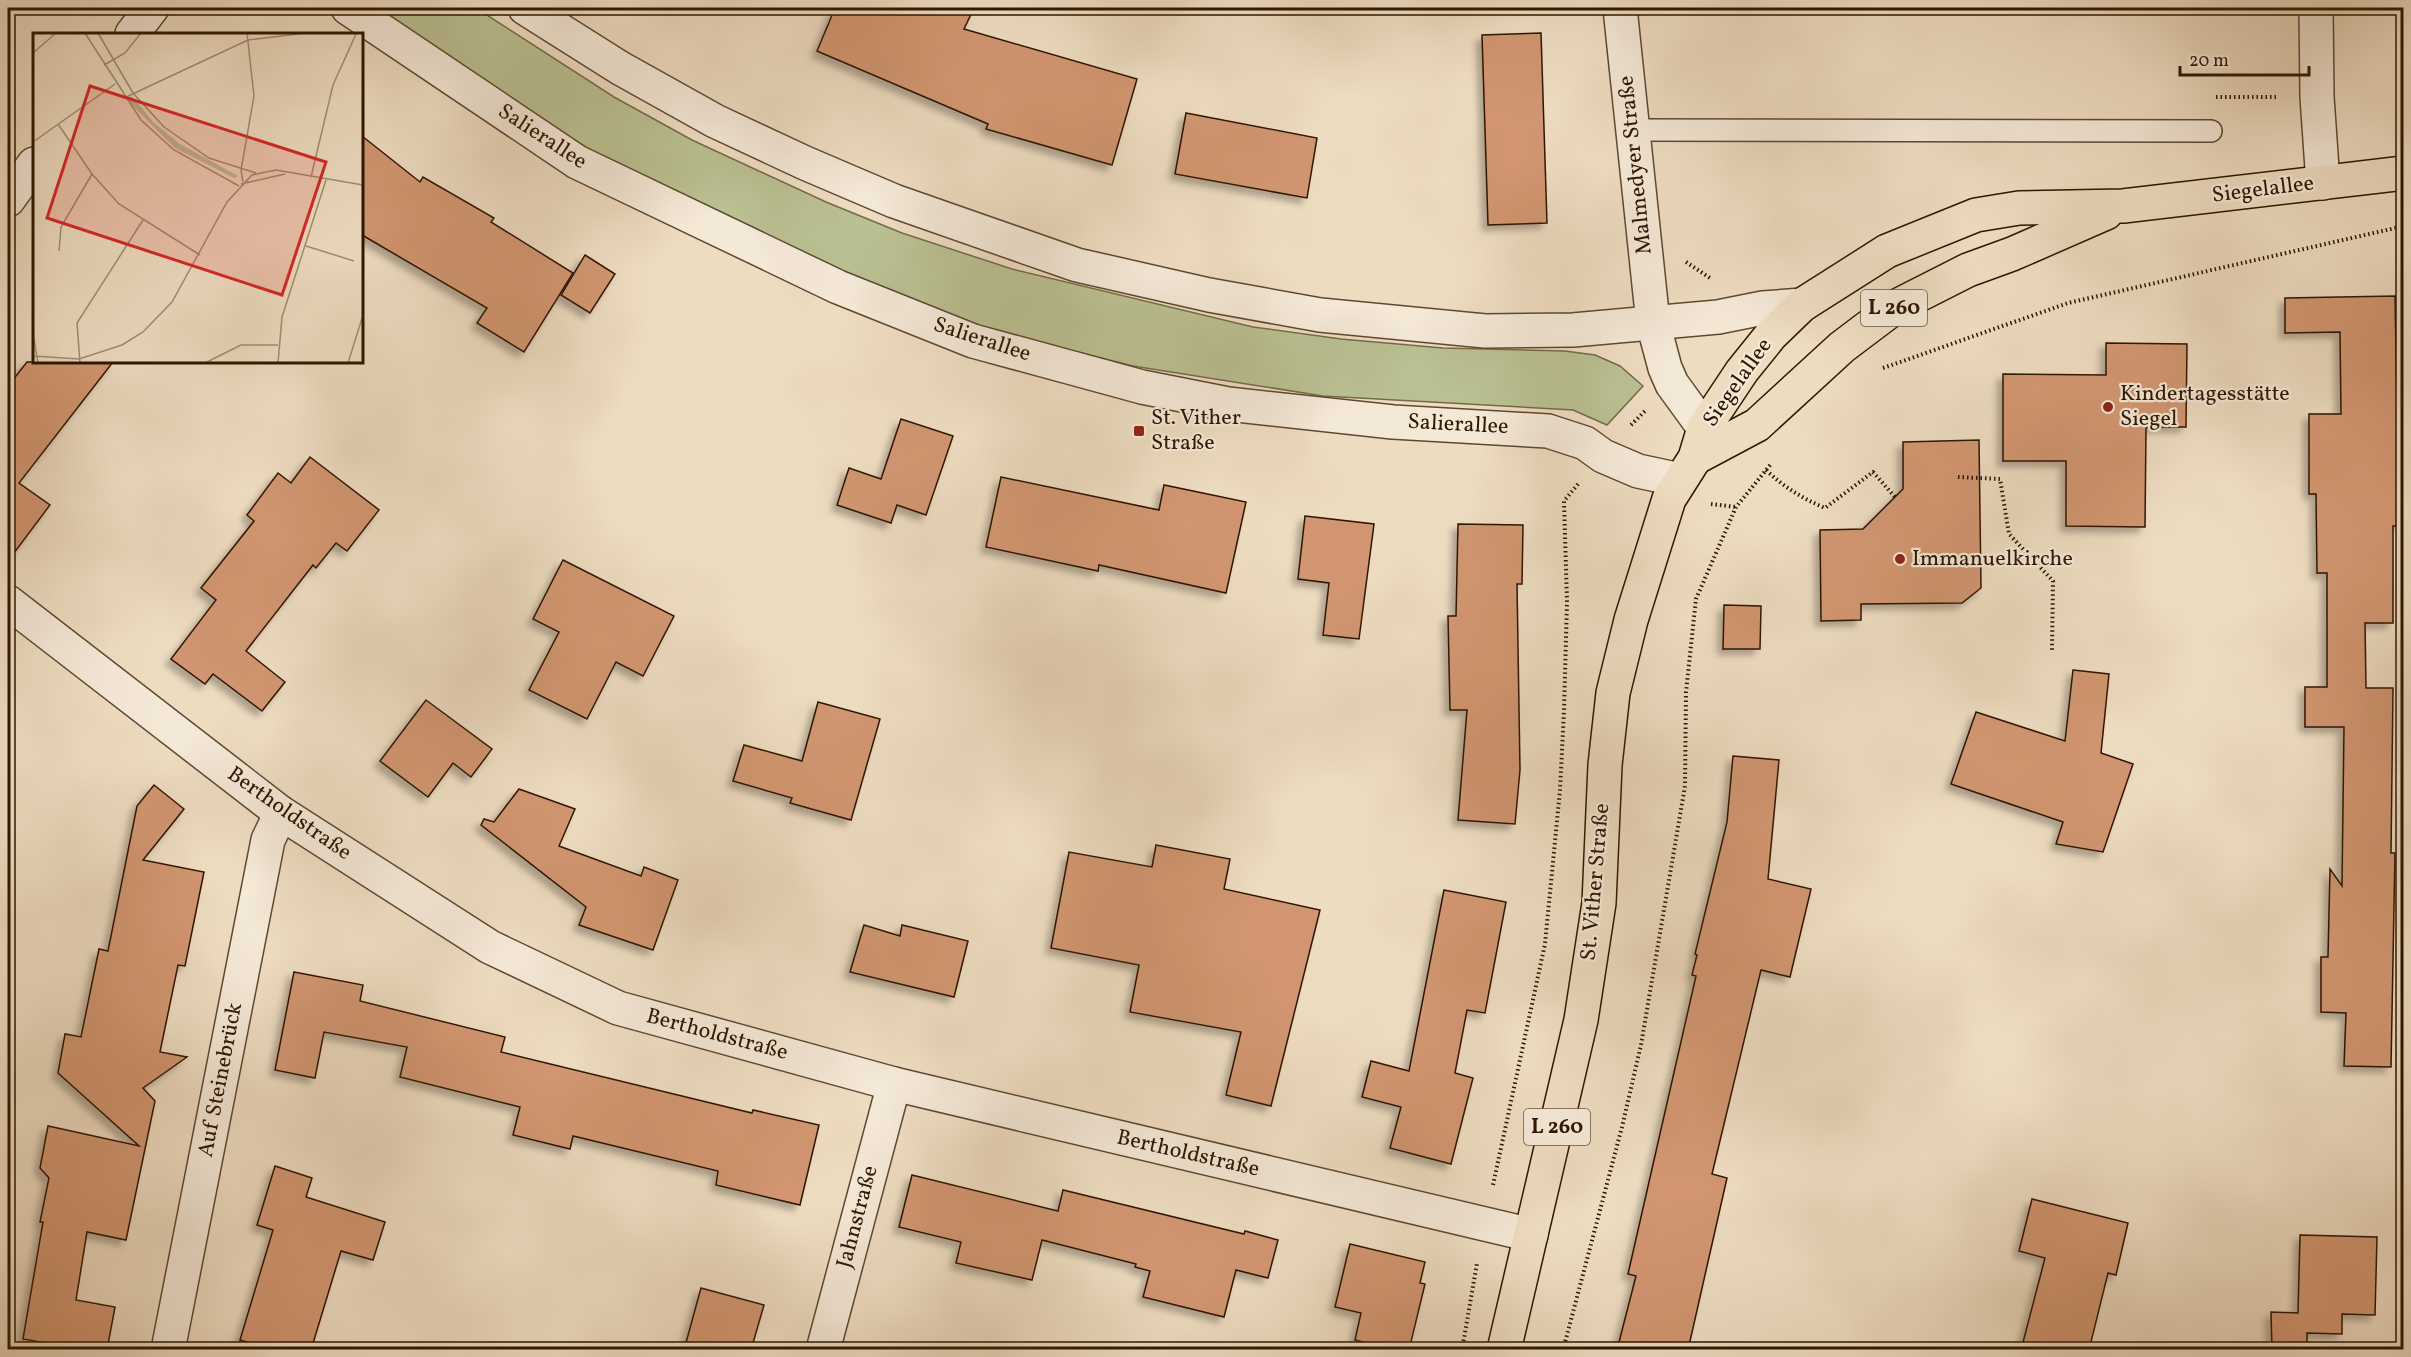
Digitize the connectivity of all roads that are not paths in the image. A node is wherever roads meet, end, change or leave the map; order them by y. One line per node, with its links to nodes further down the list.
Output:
1 (152, 8): 6 (street)
2 (348, 8): 16 (street, Salierallee)
3 (525, 8): 15 (street)
4 (1620, 8): 7 (street, Malmedyer Straße)
5 (2316, 8): 11 (street)
6 (133, 33)
7 (1632, 130): 8 (lane); 15 (street, Malmedyer Straße)
8 (2211, 131)
9 (33, 165): 12 (street)
10 (2403, 173): 11 (main road, Siegelallee / L 260)
11 (2323, 183): 13 (main road, Siegelallee / L 260)
12 (8, 200)
13 (2123, 206): 14 (main road, Siegelallee / L 260); 16 (main road, Siegelallee / L 260)
14 (1802, 305): 15 (street); 16 (main road, Siegelallee / L 260)
15 (1653, 323): 16 (street)
16 (1693, 455): 20 (main road, St. Vither Straße / L 260)
17 (8, 602): 18 (street, Bertholdstraße)
18 (281, 813): 19 (street, Bertholdstraße); 21 (street, Auf Steinebrück)
19 (894, 1084): 20 (street, Bertholdstraße); 22 (street, Jahnstraße)
20 (1531, 1235): 23 (main road, St. Vither Straße / L 260)
21 (168, 1350)
22 (823, 1350)
23 (1504, 1350)

